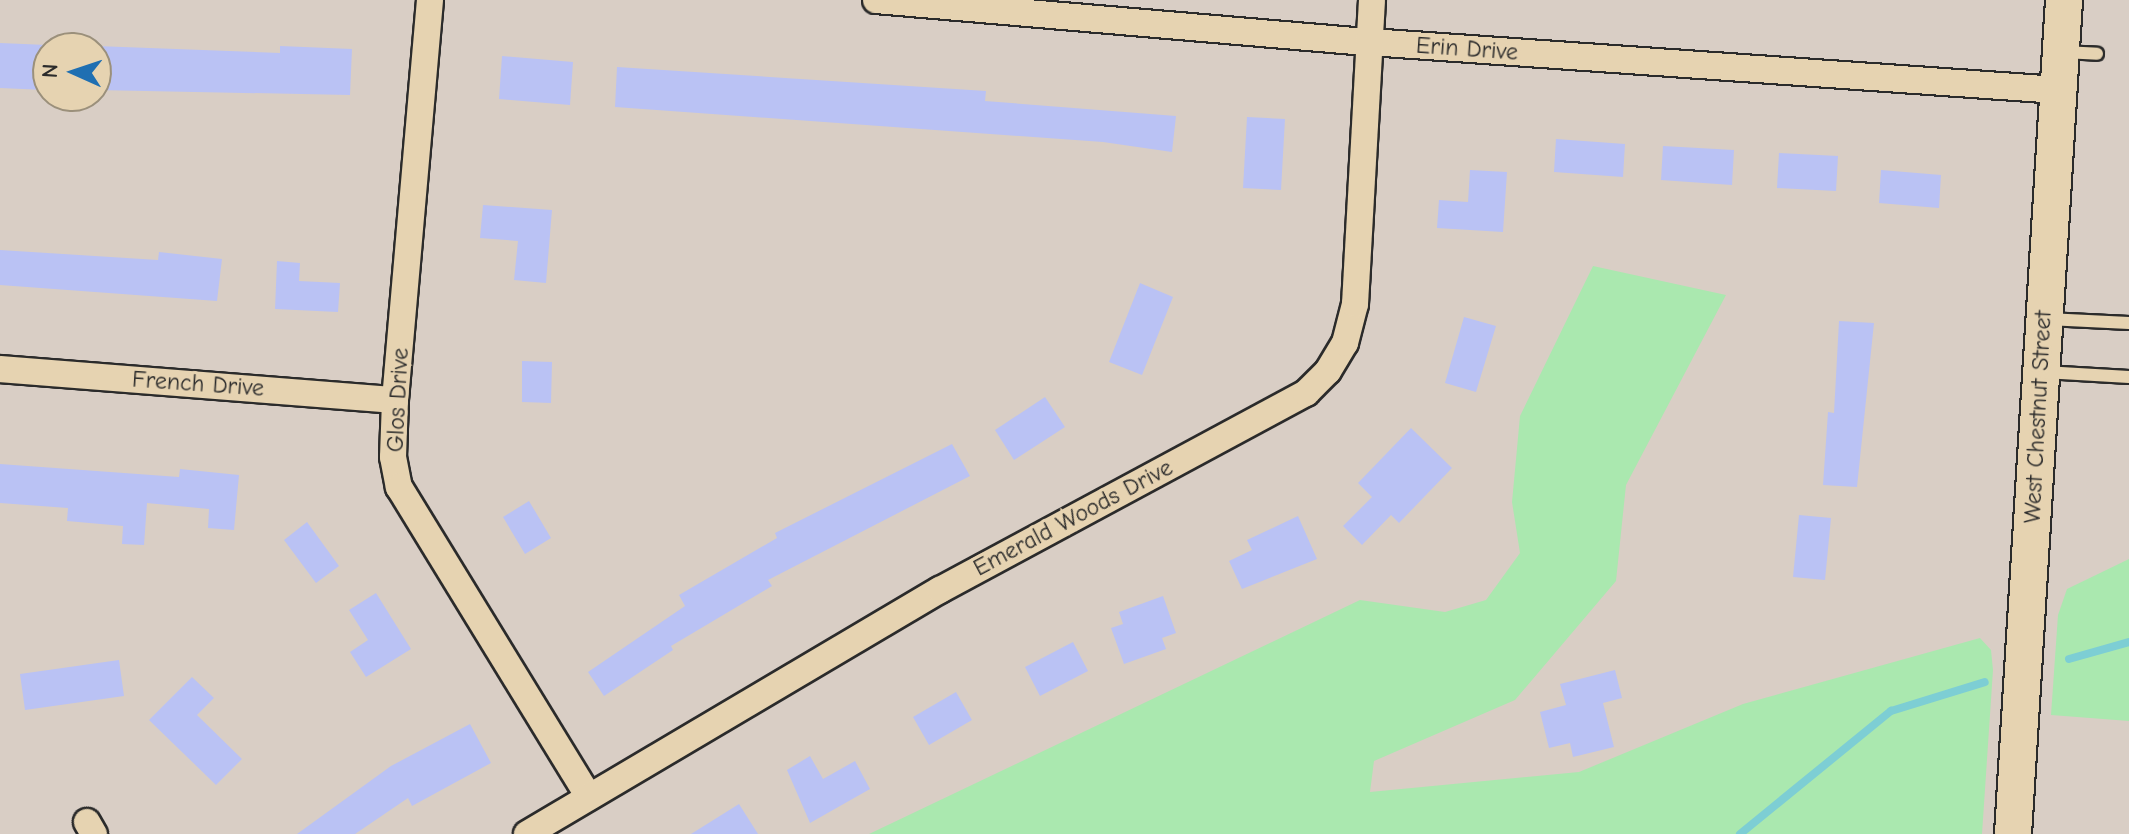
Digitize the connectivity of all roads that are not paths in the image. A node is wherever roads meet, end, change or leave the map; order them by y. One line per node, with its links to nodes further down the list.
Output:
1 (430, 0): 15 (street, Glos Drive)
2 (876, 0): 5 (street, Erin Drive)
3 (1372, 0): 6 (street, Emerald Woods Drive)
4 (2064, 0): 7 (main road, West Chestnut Street)
5 (1008, 5): 6 (street, Erin Drive)
6 (1370, 42): 9 (street, Erin Drive); 16 (street, Emerald Woods Drive)
7 (2060, 52): 8 (lane); 9 (main road, West Chestnut Street)
8 (2097, 54)
9 (2058, 90): 10 (main road, West Chestnut Street)
10 (2043, 319): 11 (lane); 13 (main road, West Chestnut Street)
11 (2129, 323)
12 (0, 369): 15 (street, French Drive)
13 (2041, 372): 14 (lane); 18 (main road, West Chestnut Street)
14 (2129, 377)
15 (395, 400): 16 (street, Glos Drive)
16 (588, 796): 17 (street, Emerald Woods Drive)
17 (527, 834)
18 (2013, 834)

